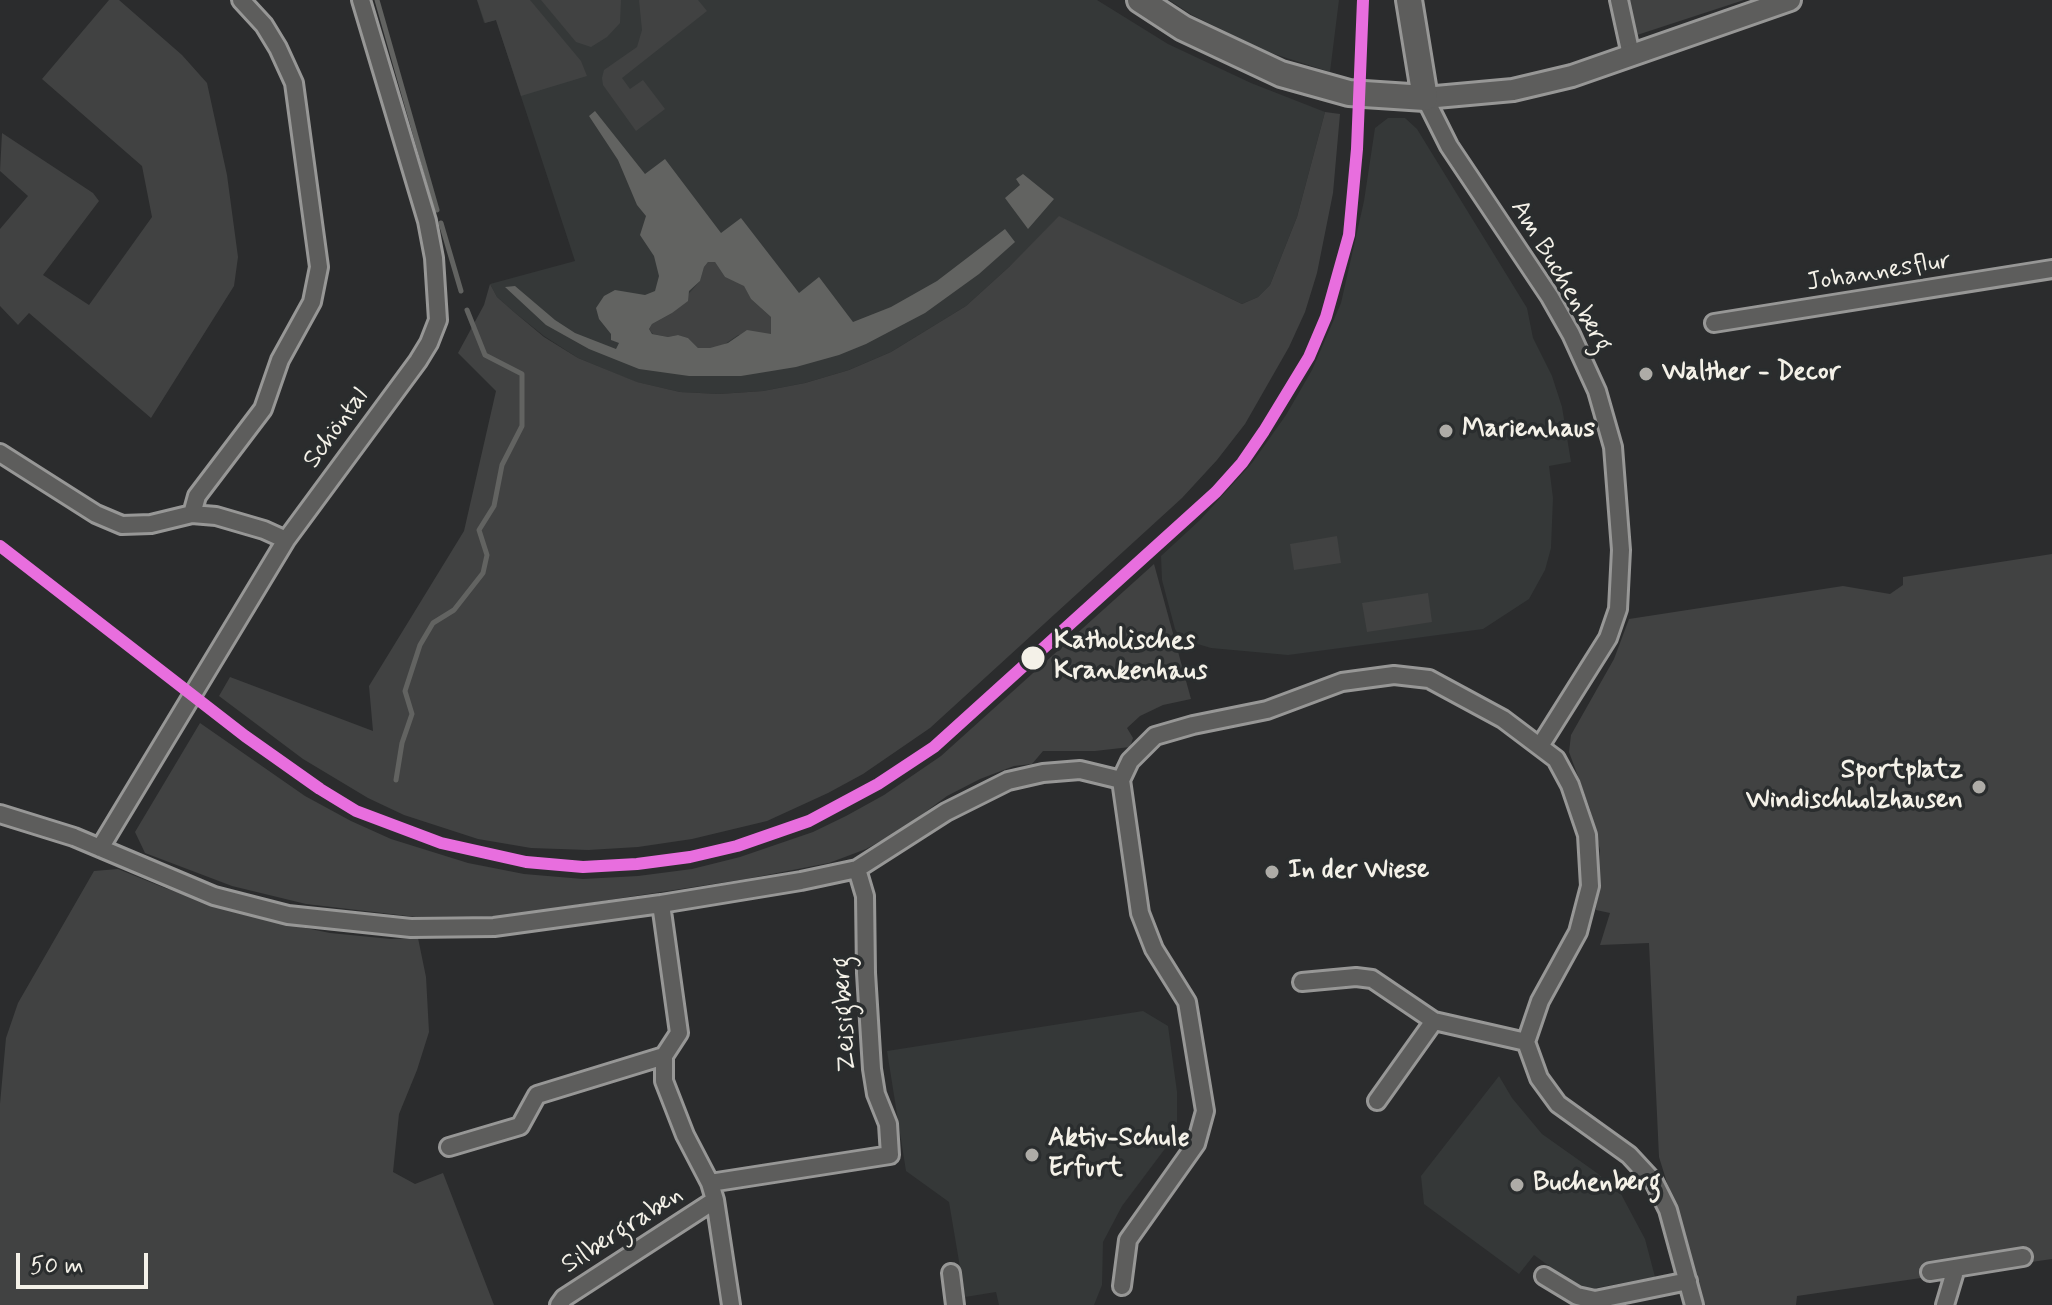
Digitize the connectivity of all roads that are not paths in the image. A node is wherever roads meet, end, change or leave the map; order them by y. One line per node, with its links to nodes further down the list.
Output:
1 (241, 0): 12 (street)
2 (361, 0): 13 (street, Schöntal)
3 (1140, 0): 8 (main road)
4 (1409, 0): 8 (main road)
5 (1619, 0): 7 (street)
6 (1790, 0): 7 (street)
7 (1631, 55): 8 (street)
8 (1425, 98): 14 (street, Am Buchenberg)
9 (2052, 269): 10 (street, Johannesflur)
10 (1714, 323)
11 (0, 453): 12 (street)
12 (192, 514): 13 (street)
13 (286, 540): 17 (street, Schöntal)
14 (1540, 746): 15 (street); 22 (street)
15 (1121, 780): 18 (street); 34 (street)
16 (0, 814): 17 (street)
17 (100, 848): 19 (street)
18 (857, 869): 19 (street); 26 (street, Zeisigberg)
19 (661, 904): 23 (street, Silbergraben)
20 (1302, 982): 21 (street)
21 (1434, 1021): 22 (street); 24 (street)
22 (1526, 1042): 33 (street)
23 (664, 1056): 25 (street); 27 (street, Silbergraben)
24 (1377, 1101)
25 (449, 1147)
26 (890, 1155): 27 (street, Silbergraben)
27 (712, 1192): 35 (street, Silbergraben); 36 (street, Silbergraben)
28 (2023, 1257): 29 (street)
29 (1956, 1268): 30 (street); 39 (street)
30 (1930, 1272)
31 (951, 1273): 37 (street)
32 (1544, 1276): 33 (street)
33 (1688, 1281): 38 (street)
34 (1122, 1286)
35 (559, 1305)
36 (731, 1305)
37 (955, 1305)
38 (1694, 1305)
39 (1945, 1305)

